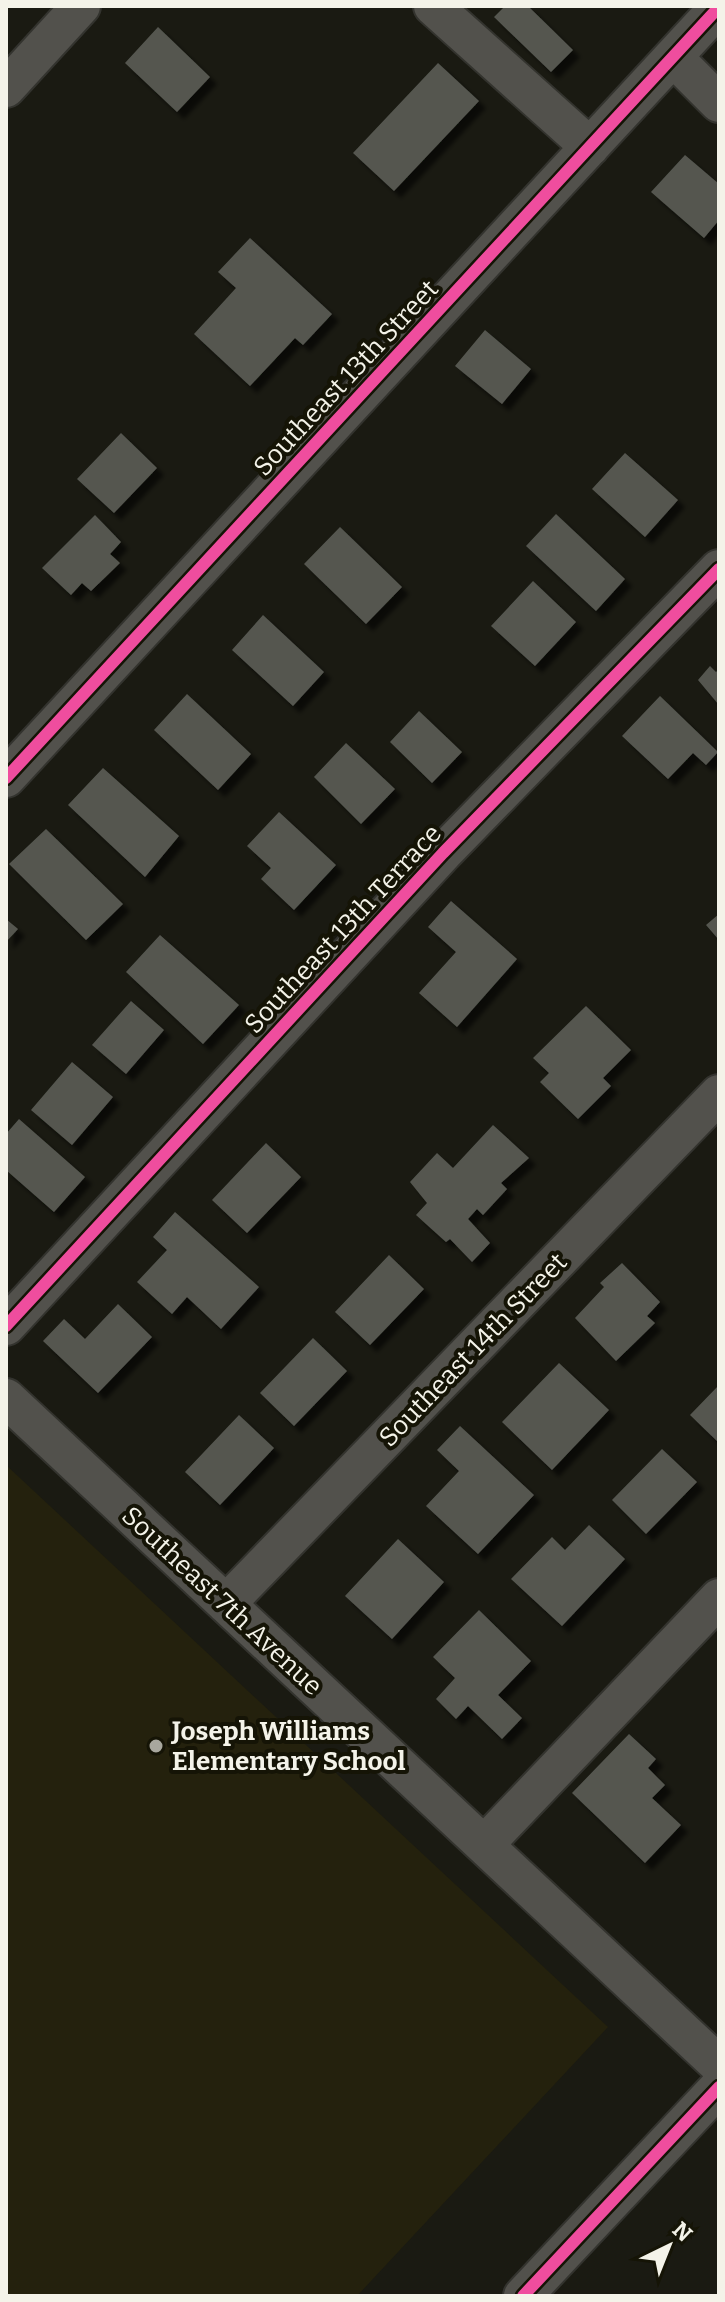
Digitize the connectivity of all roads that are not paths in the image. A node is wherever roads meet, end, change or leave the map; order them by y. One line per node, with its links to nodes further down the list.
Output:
1 (81, 6): 5 (street)
2 (433, 6): 7 (street)
3 (719, 7): 4 (street, Southeast 13th Street)
4 (673, 57): 6 (street); 7 (street, Southeast 13th Street)
5 (6, 88)
6 (719, 103)
7 (590, 147): 9 (street, Southeast 13th Street)
8 (719, 569): 11 (street, Southeast 13th Terrace)
9 (6, 778)
10 (719, 1094): 14 (street, Southeast 14th Street)
11 (6, 1326)
12 (6, 1398): 14 (street, Southeast 7th Avenue)
13 (719, 1598): 15 (street)
14 (226, 1604): 15 (street, Southeast 7th Avenue)
15 (484, 1845): 16 (street, Southeast 7th Avenue)
16 (719, 2065)
17 (719, 2087): 18 (street)
18 (523, 2296)

